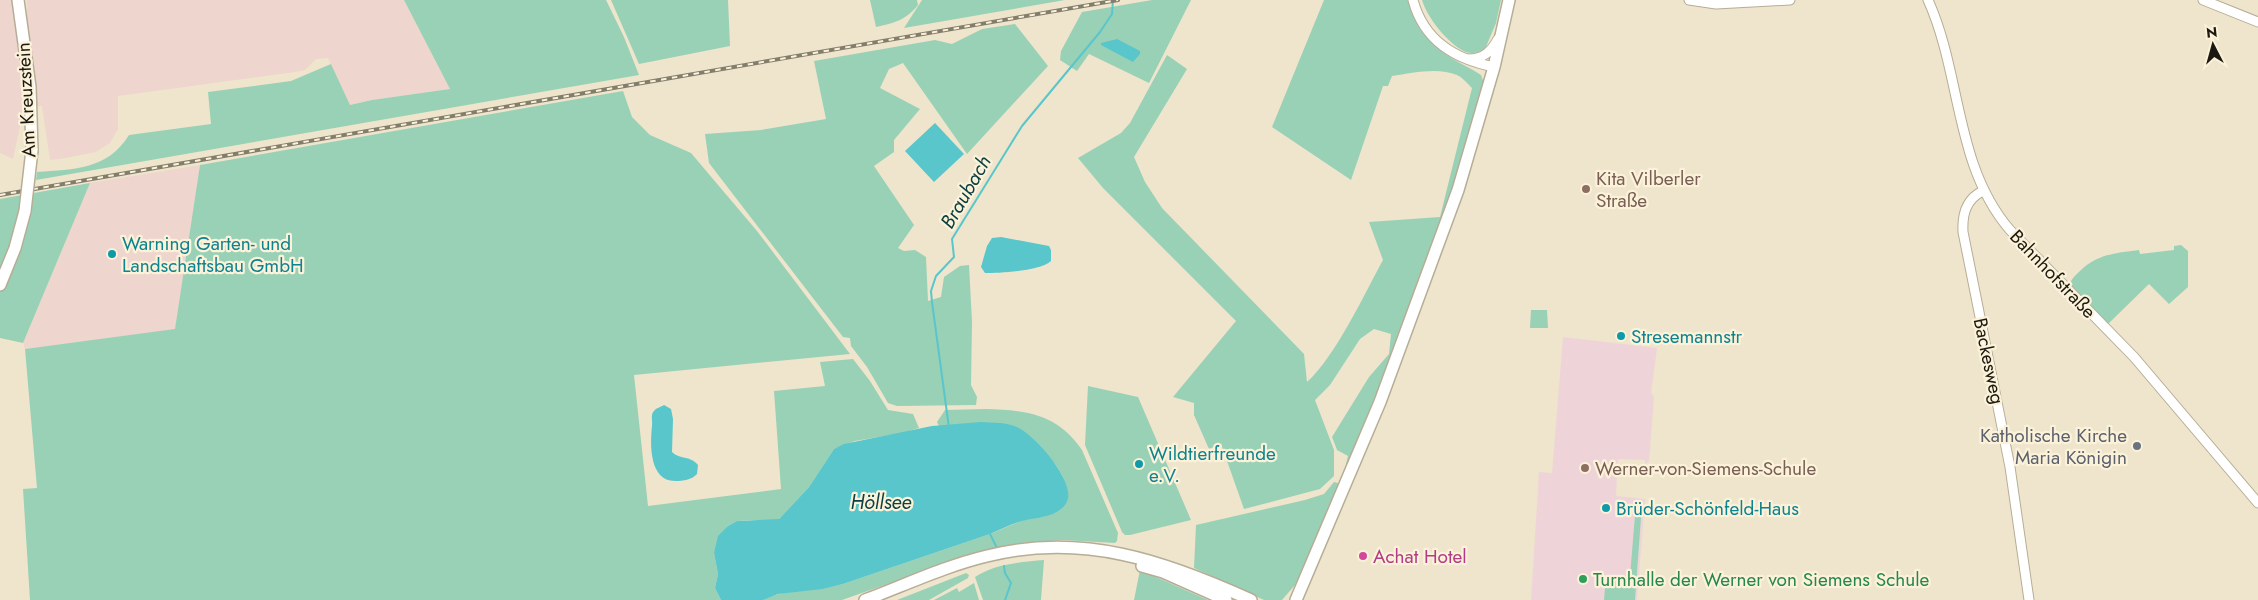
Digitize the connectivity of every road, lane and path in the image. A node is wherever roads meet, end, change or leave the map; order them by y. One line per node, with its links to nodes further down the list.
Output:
1 (18, 0): 13 (main road, Am Kreuzstein, bridge)
2 (1413, 0): 10 (street)
3 (1509, 0): 9 (main road)
4 (1689, 0): 5 (street)
5 (1790, 0)
6 (1928, 0): 12 (street, Bahnhofstraße)
7 (2203, 0): 8 (street)
8 (2258, 22)
9 (1502, 32): 10 (street); 11 (main road)
10 (1462, 58): 11 (street)
11 (1494, 67): 15 (main road)
12 (1983, 191): 14 (street, Bahnhofstraße); 21 (street, Backesweg)
13 (0, 285)
14 (2258, 504)
15 (1299, 597): 20 (main road)
16 (865, 600): 19 (main road)
17 (887, 600): 18 (main road)
18 (1226, 600)
19 (1252, 600)
20 (1289, 600)
21 (2029, 600)

